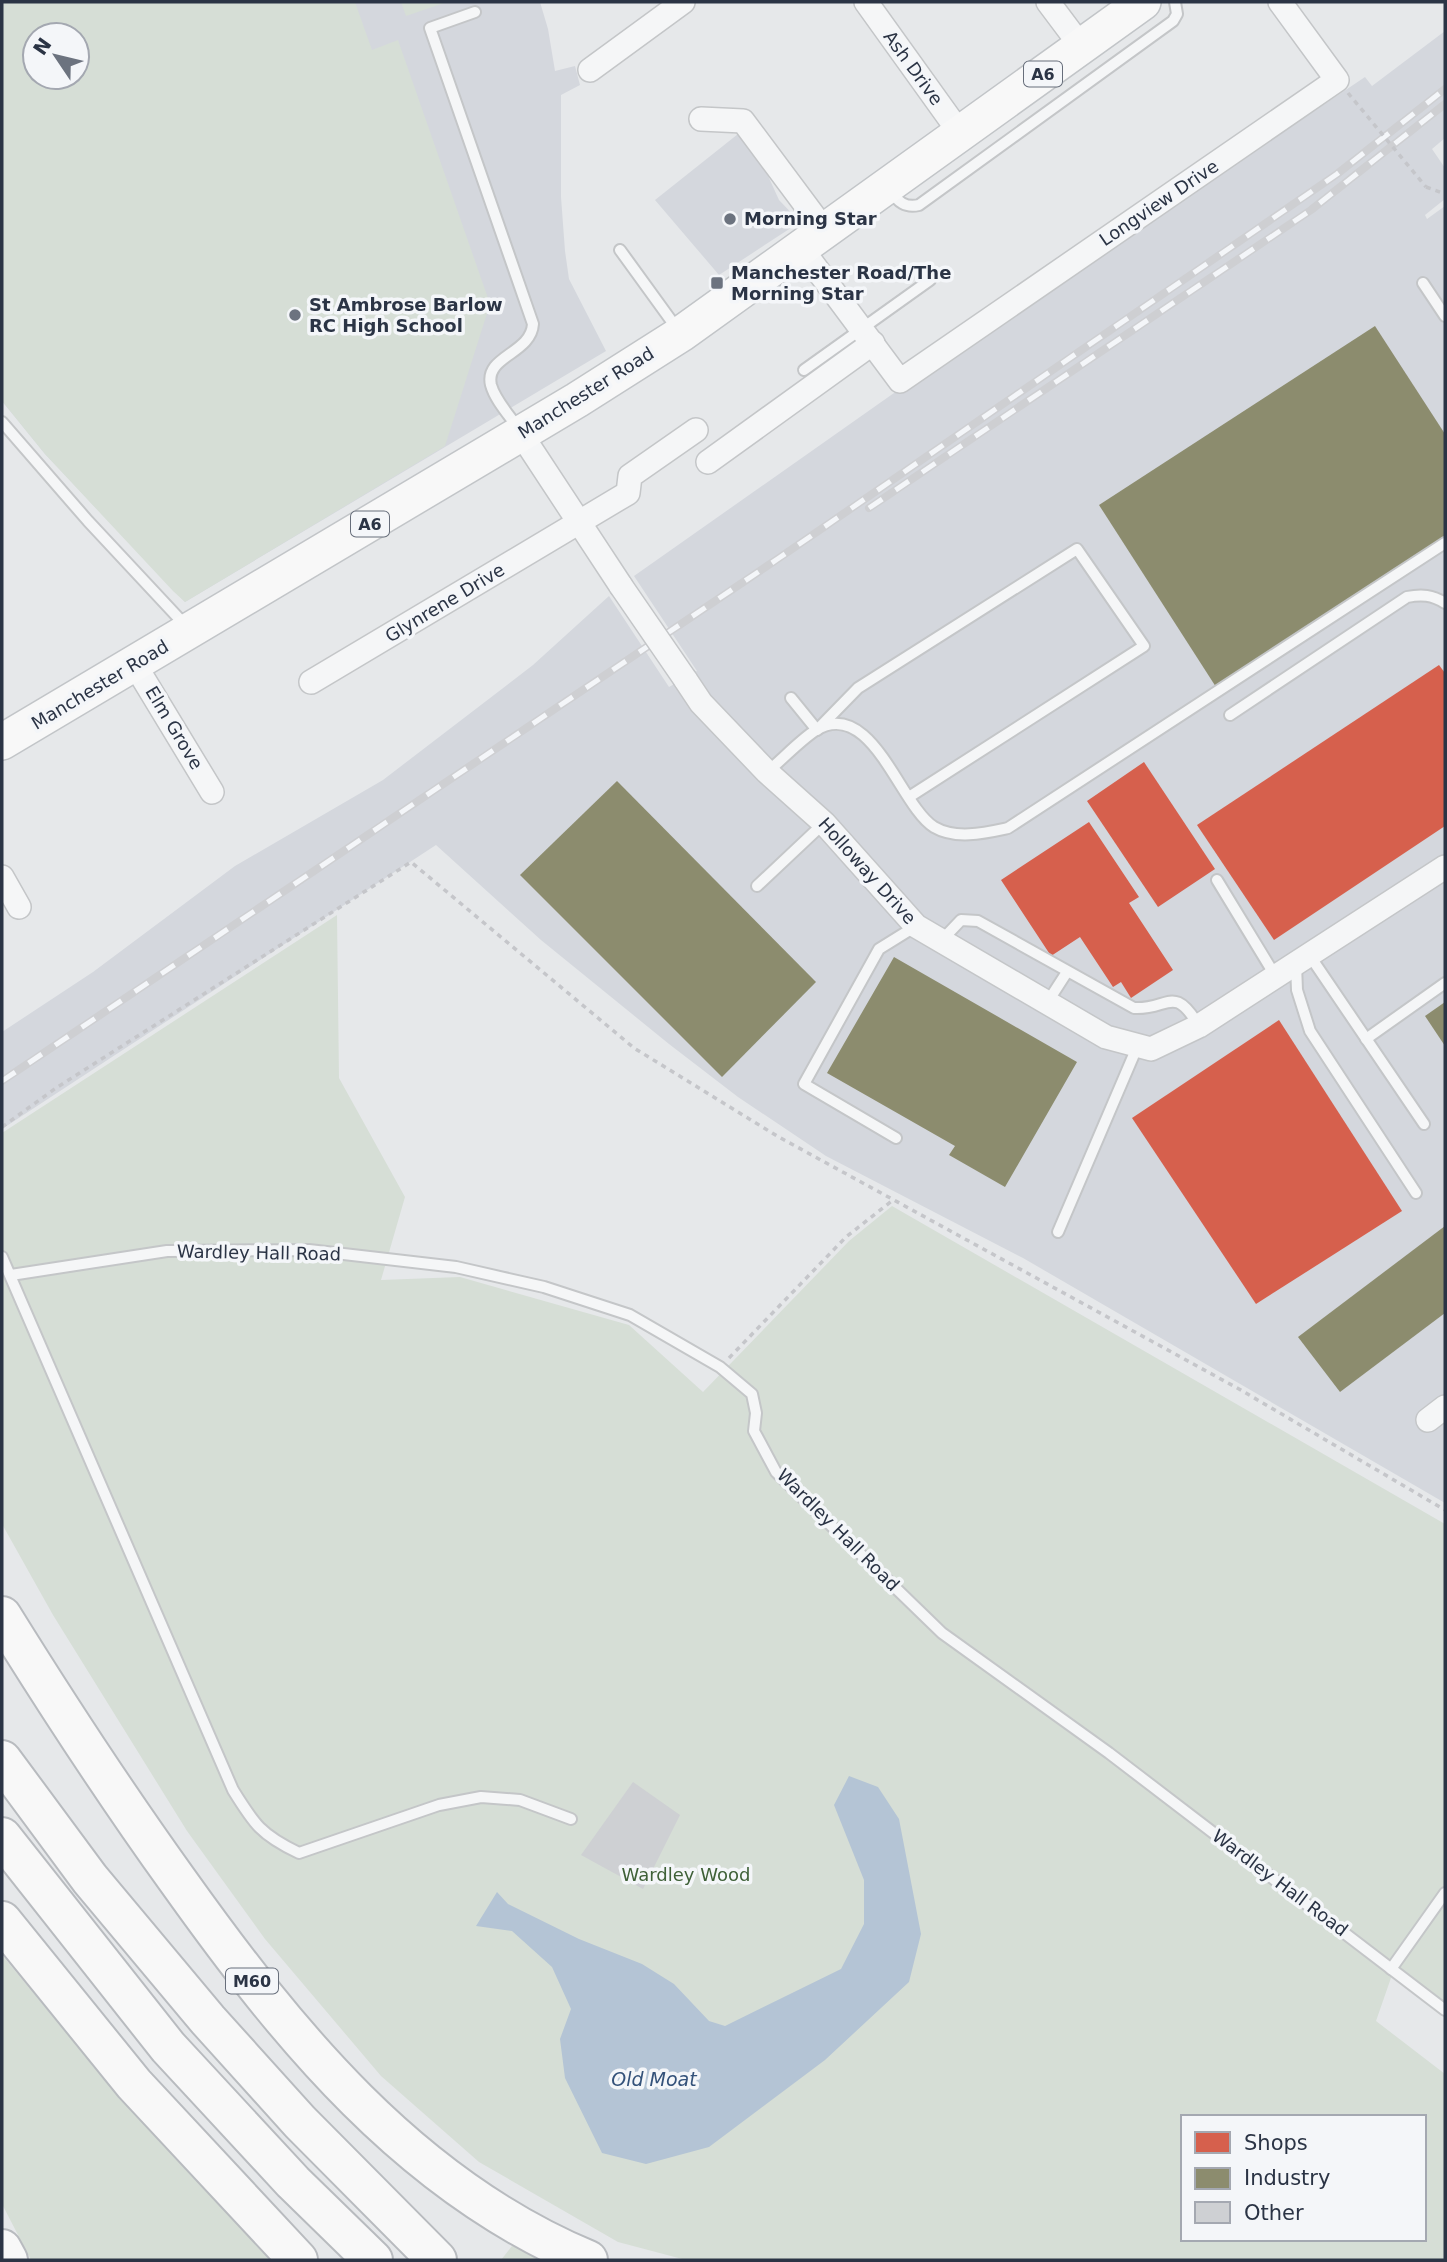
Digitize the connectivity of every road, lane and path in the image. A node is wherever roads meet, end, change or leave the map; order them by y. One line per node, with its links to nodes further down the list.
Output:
1 (683, 2): 9 (street)
2 (866, 2): 12 (street, Ash Drive)
3 (1048, 2): 8 (street)
4 (1143, 2): 8 (main road, Manchester Road / A6)
5 (1175, 2): 13 (lane)
6 (1291, 6): 21 (street, Longview Drive)
7 (475, 12): 25 (lane)
8 (1081, 46): 12 (main road, Manchester Road / A6)
9 (590, 70)
10 (1348, 93): 14 (path, bridge)
11 (701, 119): 15 (street)
12 (960, 133): 13 (main road, Manchester Road / A6)
13 (887, 186): 15 (main road, Manchester Road / A6)
14 (1445, 194)
15 (813, 239): 20 (main road, Manchester Road / A6); 21 (street)
16 (620, 250): 20 (lane)
17 (930, 280): 21 (lane)
18 (1423, 283): 19 (lane)
19 (1445, 316)
20 (681, 334): 25 (main road, Manchester Road / A6)
21 (867, 336): 22 (lane); 26 (street)
22 (804, 370)
23 (2, 422): 30 (lane)
24 (696, 430): 27 (street, Glynrene Drive)
25 (521, 434): 27 (street, Holloway Drive); 30 (main road, Manchester Road / A6)
26 (708, 462)
27 (579, 524): 32 (street, Glynrene Drive); 37 (street, Holloway Drive, bridge)
28 (1445, 543): 39 (lane)
29 (1445, 603): 34 (lane)
30 (190, 631): 31 (main road, Manchester Road / A6)
31 (135, 665): 36 (main road, Manchester Road / A6); 38 (street, Elm Grove)
32 (311, 682)
33 (791, 698): 35 (lane)
34 (1230, 715)
35 (817, 730): 37 (lane); 39 (lane); 39 (lane)
36 (2, 743)
37 (767, 772): 40 (street, Holloway Drive)
38 (212, 792)
39 (909, 797)
40 (824, 823): 44 (lane); 46 (street, Holloway Drive)
41 (1445, 867): 48 (street, Holloway Drive)
42 (2, 877): 45 (street)
43 (1217, 880): 50 (lane)
44 (757, 886)
45 (19, 907)
46 (916, 926): 47 (street, Holloway Drive); 58 (lane)
47 (941, 940): 49 (lane); 52 (street, Holloway Drive)
48 (1303, 960): 50 (street, Holloway Drive); 54 (lane); 59 (lane)
49 (1068, 972): 52 (lane); 53 (lane)
50 (1276, 977): 53 (street, Holloway Drive)
51 (1445, 983): 54 (lane)
52 (1047, 1003): 55 (street, Holloway Drive)
53 (1199, 1026): 55 (street, Holloway Drive)
54 (1366, 1039): 56 (lane)
55 (1138, 1045): 61 (lane)
56 (1424, 1124)
57 (2, 1127): 60 (path)
58 (896, 1138)
59 (1416, 1193)
60 (893, 1200): 64 (path); 65 (path)
61 (1058, 1232)
62 (2, 1257): 63 (lane)
63 (11, 1275): 64 (lane, Wardley Hall Road); 70 (lane)
64 (720, 1367): 74 (lane, Wardley Hall Road)
65 (1445, 1510)
66 (2, 1616): 81 (highway, M60)
67 (2, 1742): 69 (highway)
68 (2, 1760): 69 (highway)
69 (29, 1796): 80 (highway)
70 (571, 1819)
71 (2, 1837): 79 (highway)
72 (1445, 1893): 74 (lane)
73 (2, 1920): 78 (highway)
74 (1391, 1969): 75 (lane, Wardley Hall Road)
75 (1445, 2010)
76 (2, 2249): 77 (highway)
77 (8, 2260)
78 (298, 2260)
79 (373, 2260)
80 (437, 2260)
81 (588, 2260)

